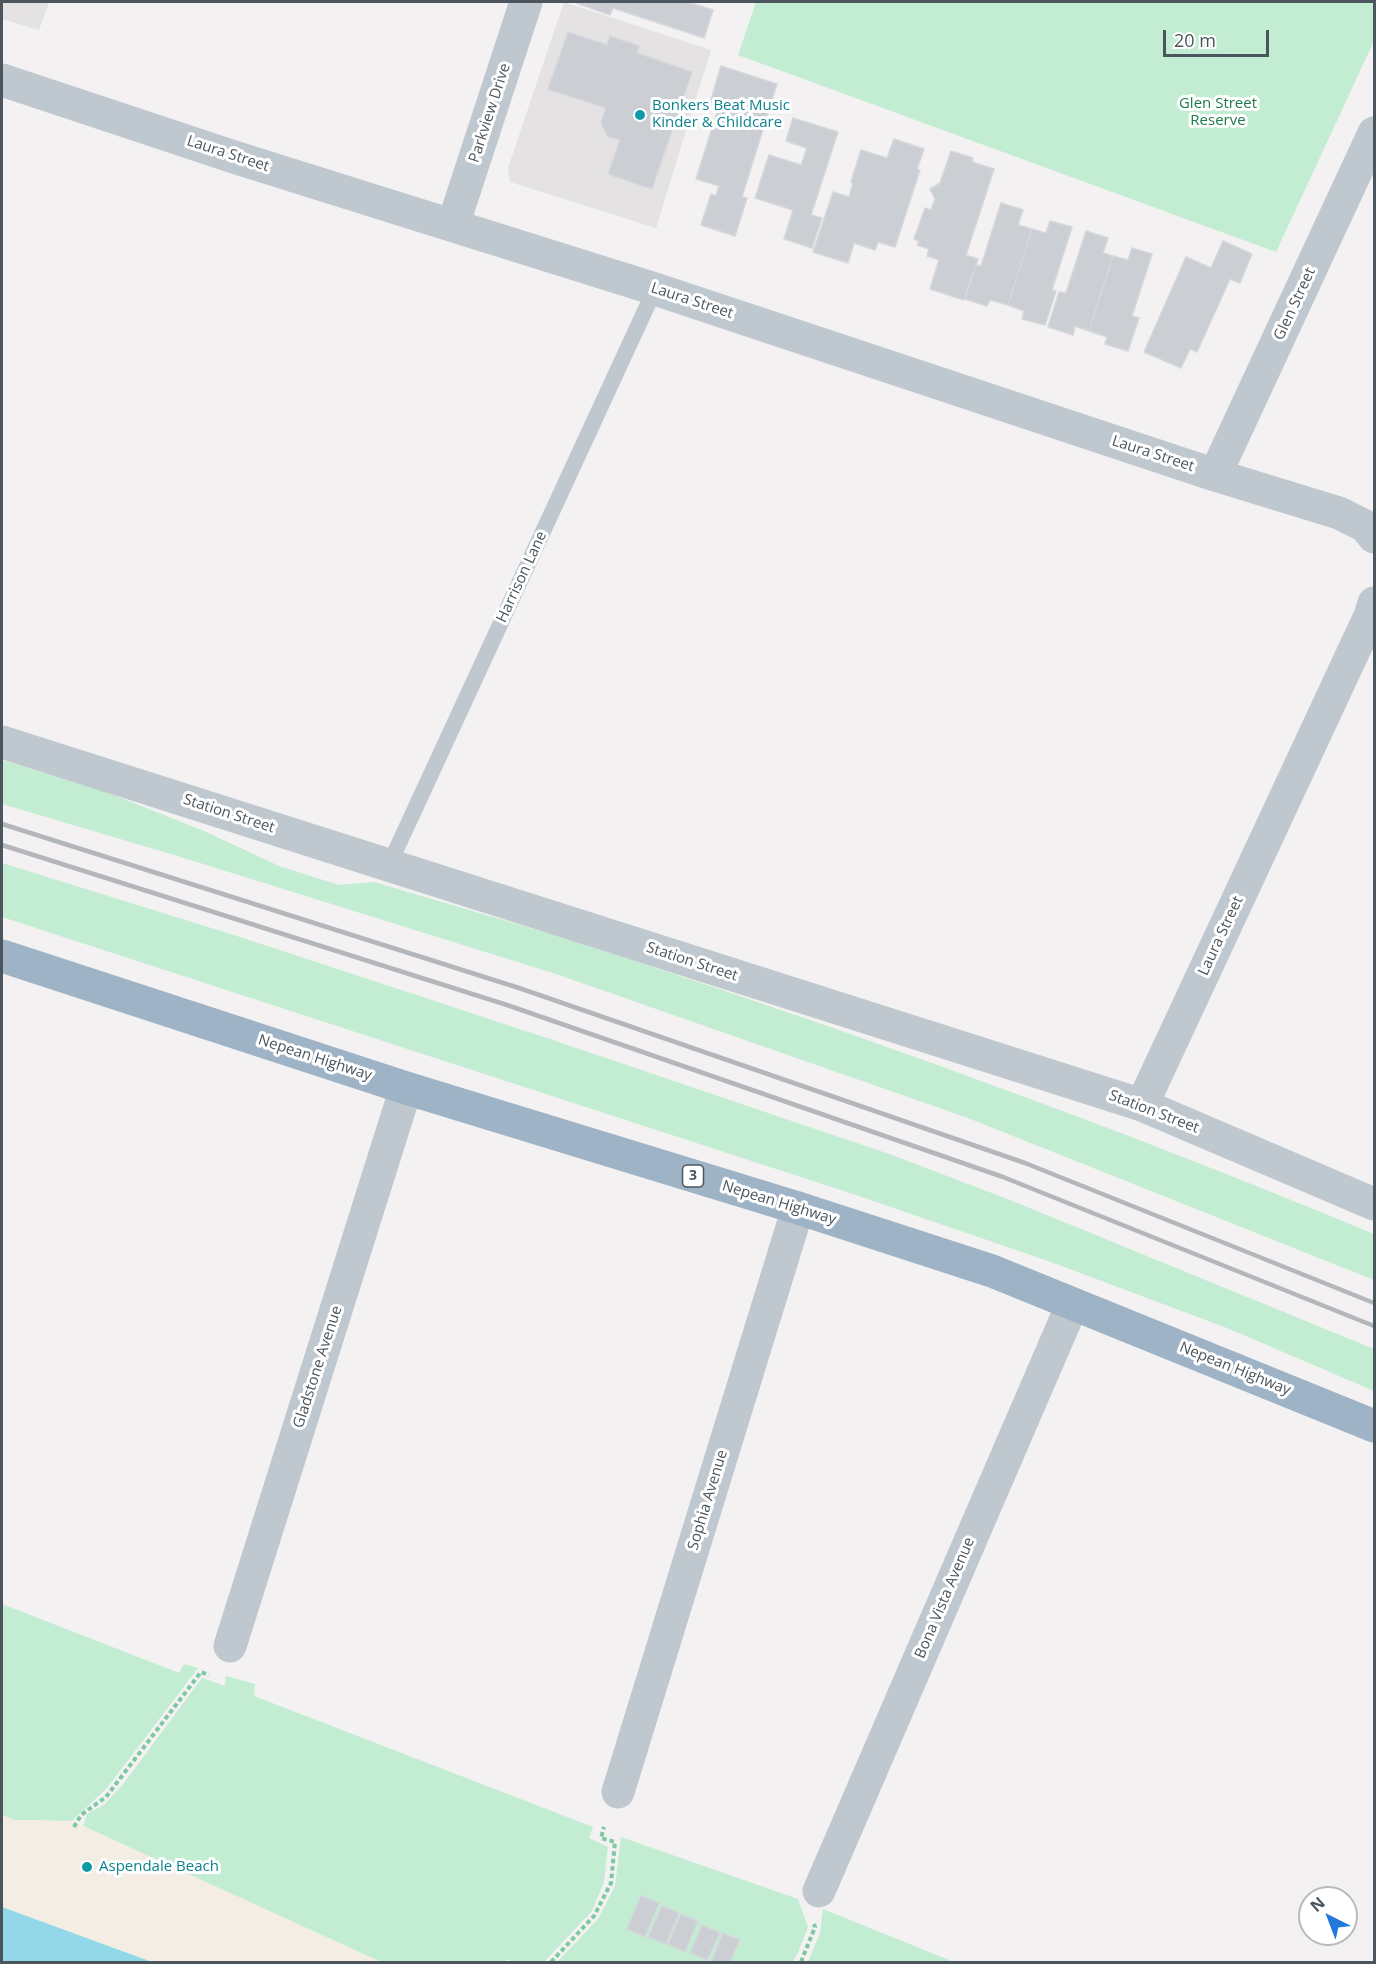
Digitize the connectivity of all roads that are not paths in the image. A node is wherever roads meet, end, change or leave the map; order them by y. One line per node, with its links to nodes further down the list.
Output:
1 (526, 2): 4 (street, Parkview Drive)
2 (2, 80): 4 (street, Laura Street)
3 (1374, 133): 6 (street, Glen Street)
4 (453, 225): 5 (street, Laura Street)
5 (655, 289): 6 (street, Laura Street); 10 (lane, Harrison Lane)
6 (1215, 475): 7 (street, Laura Street)
7 (1374, 537)
8 (1373, 612): 13 (street, Laura Street)
9 (2, 742): 10 (street, Station Street)
10 (389, 865): 13 (street, Station Street)
11 (2, 959): 12 (highway, Nepean Highway / 3)
12 (406, 1088): 15 (highway, Nepean Highway / 3); 18 (street, Gladstone Avenue)
13 (1142, 1105): 14 (street, Station Street)
14 (1374, 1204)
15 (798, 1208): 16 (highway, Nepean Highway / 3); 19 (street, Sophia Avenue)
16 (1072, 1305): 17 (highway, Nepean Highway / 3); 20 (street, Bona Vista Avenue)
17 (1374, 1426)
18 (230, 1646)
19 (618, 1792)
20 (815, 1904)

